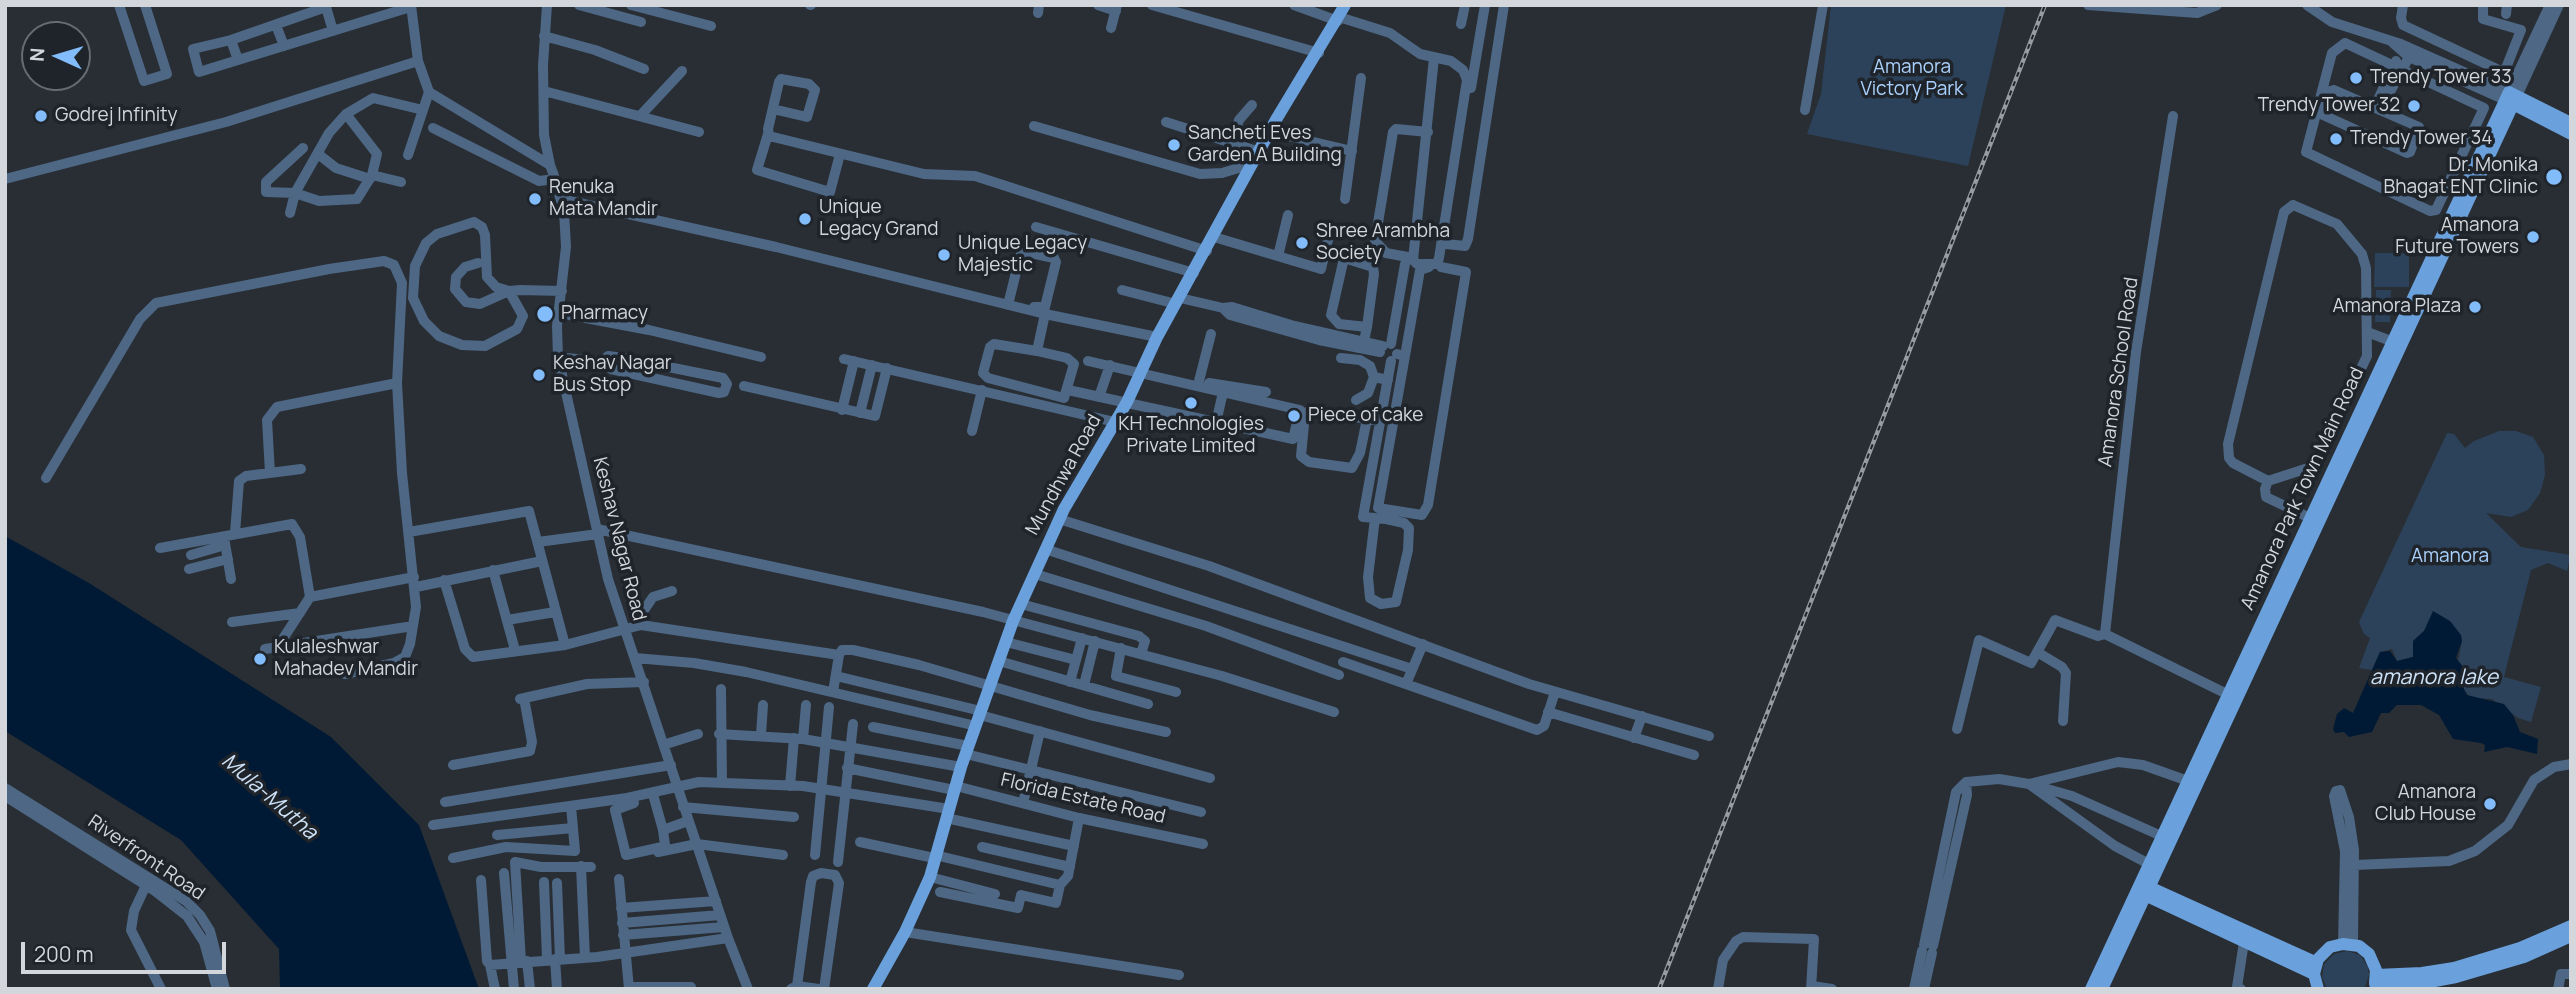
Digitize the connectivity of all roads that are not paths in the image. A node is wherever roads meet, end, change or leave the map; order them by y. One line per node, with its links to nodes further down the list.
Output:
1 (119, 5): 2 (street)
2 (145, 5)
3 (547, 5): 29 (street, Keshav Nagar Road)
4 (579, 5): 23 (street)
5 (631, 5): 26 (street)
6 (1098, 5): 21 (street)
7 (1152, 5): 34 (street)
8 (1294, 5): 22 (street)
9 (1465, 5): 25 (street)
10 (1485, 5): 84 (street)
11 (1504, 5): 84 (street)
12 (1823, 5): 50 (street)
13 (2088, 5): 14 (street)
14 (2217, 5)
15 (2307, 5): 33 (street)
16 (2403, 5): 32 (street)
17 (2483, 5): 32 (street)
18 (2550, 5): 45 (street, Amanora Park Town Main Road)
19 (2559, 5): 45 (street, Amanora Park Town Main Road)
20 (411, 6): 28 (street); 37 (street)
21 (1116, 8): 27 (street)
22 (1341, 14): 34 (main road, Mundhwa Road); 35 (street)
23 (641, 22)
24 (276, 24): 28 (street); 30 (street); 31 (street)
25 (1461, 24)
26 (711, 26)
27 (1111, 28)
28 (333, 31): 31 (street)
29 (544, 36): 40 (street); 43 (street, Keshav Nagar Road)
30 (231, 40): 36 (street); 36 (street)
31 (284, 46): 36 (street)
32 (2451, 47): 38 (street)
33 (2404, 52): 38 (street); 39 (street); 45 (street)
34 (1319, 53): 59 (main road, Mundhwa Road)
35 (1434, 58): 60 (street); 87 (street)
36 (238, 60)
37 (418, 61): 44 (street); 73 (street)
38 (2445, 62): 45 (street)
39 (2397, 68): 39 (street); 48 (street)
40 (643, 69)
41 (682, 71): 52 (street)
42 (1361, 78): 65 (street)
43 (544, 91): 52 (street); 71 (street, Keshav Nagar Road)
44 (429, 92): 49 (street); 71 (street)
45 (2511, 98): 55 (main road); 62 (main road); 104 (main road, Amanora Park Town Main Road)
46 (1252, 105): 63 (street)
47 (773, 109): 47 (street); 61 (street)
48 (2377, 109): 48 (street)
49 (423, 110): 51 (street); 69 (street)
50 (1805, 110)
51 (346, 114): 68 (street); 72 (street)
52 (640, 116): 58 (street)
53 (2173, 116): 170 (street, Amanora School Road)
54 (1166, 122): 63 (street)
55 (2571, 123)
56 (1034, 126): 70 (street)
57 (433, 128): 74 (street)
58 (699, 132)
59 (1272, 132): 65 (street); 66 (main road, Mundhwa Road)
60 (1428, 132): 87 (street); 87 (street)
61 (768, 134): 67 (street); 67 (street)
62 (2571, 134)
63 (1232, 142): 66 (street)
64 (303, 148): 76 (street)
65 (1352, 151): 77 (street)
66 (1260, 152): 70 (main road, Mundhwa Road)
67 (840, 154): 85 (street)
68 (317, 155): 72 (street); 76 (street)
69 (408, 155)
70 (1252, 164): 83 (main road, Mundhwa Road)
71 (550, 165): 74 (street, Keshav Nagar Road)
72 (371, 177): 75 (street); 76 (street)
73 (5, 179)
74 (555, 180): 78 (street, Keshav Nagar Road)
75 (401, 182)
76 (295, 193): 79 (street)
77 (1345, 198)
78 (561, 199): 93 (street, Keshav Nagar Road); 95 (street)
79 (290, 213)
80 (1287, 215): 86 (street)
81 (1036, 227): 90 (street)
82 (1331, 227): 86 (street)
83 (1214, 237): 85 (main road, Mundhwa Road); 86 (street)
84 (1447, 244): 89 (street)
85 (1207, 251): 90 (main road, Mundhwa Road)
86 (1278, 256)
87 (1409, 261): 105 (street)
88 (478, 263): 92 (street)
89 (1441, 267): 109 (street); 109 (street)
90 (1194, 273): 94 (main road, Mundhwa Road)
91 (1122, 290): 94 (street)
92 (509, 291): 92 (street); 93 (street)
93 (562, 291): 97 (street, Keshav Nagar Road)
94 (1178, 301): 96 (street); 102 (main road, Mundhwa Road)
95 (1009, 303): 95 (street); 98 (street)
96 (1223, 308): 103 (street); 105 (street)
97 (559, 313): 107 (street, Keshav Nagar Road); 108 (street)
98 (1045, 314): 102 (street); 106 (street)
99 (1367, 327): 99 (street); 103 (street)
100 (2367, 332): 104 (street); 139 (street); 139 (street)
101 (1211, 334): 119 (street)
102 (1157, 337): 116 (main road, Mundhwa Road)
103 (1364, 341): 105 (street)
104 (2397, 343): 141 (main road, Amanora Park Town Main Road); 200 (main road, Amanora Park Town Main Road)
105 (1385, 347): 109 (street); 109 (street)
106 (1037, 351): 123 (street); 123 (street)
107 (558, 357): 112 (street); 143 (street, Keshav Nagar Road)
108 (761, 357)
109 (1398, 357): 118 (street)
110 (1342, 358): 117 (street)
111 (1088, 361): 114 (street)
112 (603, 362): 112 (street)
113 (872, 365): 115 (street); 129 (street); 130 (street)
114 (1110, 365): 116 (street); 126 (street)
115 (887, 368): 122 (street); 130 (street)
116 (1142, 370): 119 (street); 124 (street); 128 (main road, Mundhwa Road)
117 (1374, 377): 118 (street); 127 (street)
118 (1388, 380): 132 (street)
119 (1199, 381): 125 (street)
120 (397, 383): 137 (street); 138 (street); 144 (street)
121 (744, 386): 129 (street)
122 (982, 390): 133 (street); 135 (street)
123 (1068, 390): 126 (street)
124 (1223, 392): 134 (street); 134 (street)
125 (1266, 392)
126 (1099, 397): 128 (street)
127 (1356, 400)
128 (1126, 402): 133 (main road, Mundhwa Road); 134 (street)
129 (842, 410): 130 (street)
130 (860, 414)
131 (1367, 419): 131 (street); 132 (street)
132 (1380, 421): 140 (street)
133 (1115, 422): 142 (main road, Mundhwa Road)
134 (1216, 423)
135 (972, 432)
136 (301, 469): 137 (street)
137 (270, 473): 145 (street)
138 (46, 478)
139 (2268, 481): 141 (street)
140 (1375, 518): 140 (street)
141 (2311, 518): 200 (main road, Amanora Park Town Main Road)
142 (1059, 519): 149 (main road, Mundhwa Road); 175 (street)
143 (598, 531): 147 (street); 165 (street); 169 (street, Keshav Nagar Road)
144 (409, 532): 147 (street); 158 (street)
145 (235, 533): 146 (street); 160 (street)
146 (225, 541): 148 (street); 150 (street); 151 (street)
147 (538, 542): 152 (street)
148 (160, 548)
149 (1045, 549): 155 (main road, Mundhwa Road); 187 (street)
150 (191, 555)
151 (228, 559): 153 (street); 156 (street)
152 (542, 561): 154 (street); 162 (street)
153 (189, 569)
154 (493, 570): 157 (street); 164 (street)
155 (1035, 574): 161 (main road, Mundhwa Road); 189 (street)
156 (231, 579)
157 (444, 580): 158 (street); 179 (street)
158 (415, 582): 160 (street); 168 (street)
159 (672, 591): 167 (street)
160 (310, 597): 163 (street)
161 (1021, 604): 165 (main road, Mundhwa Road); 181 (street)
162 (555, 612): 164 (street); 174 (street)
163 (300, 614): 166 (street); 176 (street)
164 (507, 620): 179 (street)
165 (1013, 621): 171 (street); 173 (main road, Mundhwa Road)
166 (232, 622)
167 (641, 625): 169 (street); 182 (street)
168 (413, 626): 176 (street); 188 (street)
169 (624, 631): 174 (street); 183 (street, Keshav Nagar Road)
170 (2105, 634): 180 (street); 200 (street)
171 (1082, 638): 172 (street); 184 (street)
172 (1095, 641): 177 (street); 194 (street)
173 (1006, 642): 184 (street); 185 (main road, Mundhwa Road)
174 (565, 645): 179 (street)
175 (1423, 645): 187 (street); 199 (street)
176 (277, 648): 178 (street)
177 (1121, 648): 181 (street); 198 (street)
178 (265, 649)
179 (515, 650)
180 (2038, 652): 209 (street); 212 (street)
181 (1141, 654): 205 (street)
182 (839, 655): 190 (street); 195 (street)
183 (635, 658): 191 (street, Keshav Nagar Road); 197 (street)
184 (1076, 660): 192 (street)
185 (999, 662): 192 (street); 195 (main road, Mundhwa Road)
186 (1343, 662): 193 (street)
187 (1412, 669): 193 (street)
188 (345, 674)
189 (1339, 675)
190 (836, 676): 197 (street); 208 (street)
191 (644, 682): 222 (street, Keshav Nagar Road); 227 (street)
192 (1070, 682): 194 (street)
193 (1406, 684): 206 (street)
194 (1084, 685): 201 (street)
195 (990, 687): 208 (main road, Mundhwa Road); 214 (street)
196 (721, 689): 216 (street)
197 (834, 692): 208 (street)
198 (1176, 692)
199 (1555, 692): 206 (street); 207 (street)
200 (2232, 696): 233 (main road, Amanora Park Town Main Road); 257 (main road, Amanora Park Town Main Road)
201 (1148, 704)
202 (763, 705): 217 (street)
203 (806, 705): 220 (street)
204 (828, 707): 221 (street)
205 (1334, 712)
206 (1548, 712): 219 (street)
207 (1642, 716): 218 (street); 219 (street)
208 (979, 717): 213 (street); 224 (main road, Mundhwa Road)
209 (2063, 721)
210 (853, 724): 223 (street)
211 (873, 727): 224 (street)
212 (1957, 729)
213 (1040, 731): 231 (street); 232 (street)
214 (1166, 732)
215 (698, 734): 222 (street)
216 (719, 734): 217 (street); 234 (street)
217 (761, 735): 220 (street)
218 (1709, 736)
219 (1634, 738): 225 (street)
220 (798, 739): 221 (street); 237 (street)
221 (824, 743): 223 (street); 239 (street)
222 (666, 744): 228 (street, Keshav Nagar Road)
223 (850, 747): 229 (street); 230 (street)
224 (967, 750): 229 (main road, Mundhwa Road); 231 (street)
225 (1694, 755)
226 (2571, 764): 270 (street)
227 (453, 765)
228 (671, 765): 236 (street, Keshav Nagar Road); 243 (street)
229 (961, 767): 240 (main road, Mundhwa Road)
230 (847, 768): 240 (street, Florida Estate Road); 241 (street)
231 (1031, 769): 244 (street); 247 (street)
232 (1210, 778)
233 (2188, 780): 235 (street); 257 (main road, Amanora Park Town Main Road)
234 (722, 783): 236 (street); 237 (street)
235 (2029, 784): 257 (street); 269 (street); 309 (street)
236 (678, 786): 245 (street); 246 (street, Keshav Nagar Road)
237 (790, 786): 239 (street)
238 (5, 788): 255 (street, Riverfront Road)
239 (821, 788): 241 (street); 265 (street)
240 (955, 788): 244 (street, Florida Estate Road); 248 (main road, Mundhwa Road)
241 (845, 790): 248 (street); 268 (street)
242 (5, 796): 255 (street, Riverfront Road)
243 (445, 802)
244 (1023, 803): 250 (street, Florida Estate Road)
245 (571, 806): 252 (street); 253 (street)
246 (683, 807): 249 (street); 251 (street, Keshav Nagar Road)
247 (1201, 812)
248 (947, 813): 261 (street); 266 (main road, Mundhwa Road)
249 (794, 817)
250 (1079, 818): 260 (street, Florida Estate Road); 261 (street)
251 (688, 821): 254 (street); 259 (street, Keshav Nagar Road)
252 (433, 825)
253 (573, 828): 256 (street); 267 (street)
254 (663, 830): 254 (street)
255 (70, 833): 276 (street, Riverfront Road)
256 (497, 835)
257 (2166, 838): 269 (main road, Amanora Park Town Main Road); 280 (main road, Amanora Park Town Main Road)
258 (860, 842): 266 (street)
259 (698, 844): 263 (street); 264 (street); 283 (street, Keshav Nagar Road)
260 (1203, 844)
261 (1074, 846): 271 (street)
262 (982, 847): 271 (street)
263 (654, 853)
264 (783, 855)
265 (815, 855)
266 (935, 857): 273 (main road, Mundhwa Road); 279 (street)
267 (453, 858)
268 (838, 862)
269 (2149, 864): 322 (main road, Amanora Park Town Main Road)
270 (2354, 865): 295 (street); 295 (street)
271 (1070, 867): 279 (street)
272 (504, 873): 285 (street)
273 (930, 877): 282 (street); 290 (main road, Mundhwa Road)
274 (619, 879): 284 (street)
275 (481, 880): 300 (street)
276 (148, 882): 310 (street); 311 (street, Riverfront Road); 312 (street, Riverfront Road)
277 (544, 882): 298 (street)
278 (557, 883): 298 (street)
279 (1060, 886): 281 (street)
280 (2147, 891): 294 (main road); 301 (main road); 323 (main road, Amanora Park Town Main Road)
281 (940, 892)
282 (995, 894)
283 (716, 901): 284 (street); 286 (street, Keshav Nagar Road)
284 (621, 908): 287 (street)
285 (513, 912): 297 (street); 299 (street)
286 (720, 915): 287 (street); 289 (street, Keshav Nagar Road)
287 (622, 923): 291 (street)
288 (2571, 926): 304 (main road)
289 (724, 927): 291 (street); 293 (street, Keshav Nagar Road)
290 (905, 932): 303 (street); 319 (main road, Mundhwa Road)
291 (623, 934): 296 (street)
292 (2571, 936): 304 (main road)
293 (727, 938): 296 (street); 317 (street, Keshav Nagar Road)
294 (2244, 942): 301 (main road); 324 (street)
295 (2348, 944): 301 (main road); 304 (main road)
296 (625, 954): 297 (street); 307 (street)
297 (585, 958): 298 (street)
298 (554, 959): 299 (street); 316 (street)
299 (520, 962): 300 (street); 314 (street); 315 (street)
300 (490, 965): 313 (street)
301 (2315, 968): 325 (main road)
302 (2571, 974): 326 (street)
303 (1179, 975)
304 (2375, 983)
305 (691, 987): 307 (street)
306 (794, 987): 318 (street); 318 (street)
307 (629, 988)
308 (1811, 988): 320 (street); 321 (street)
309 (1919, 988)
310 (161, 989)
311 (217, 989)
312 (225, 989)
313 (495, 989)
314 (514, 989)
315 (530, 989)
316 (557, 989)
317 (748, 989)
318 (822, 989)
319 (873, 989)
320 (1718, 989)
321 (1832, 989)
322 (2091, 989)
323 (2102, 989)
324 (2241, 989)
325 (2318, 989)
326 (2558, 989)

